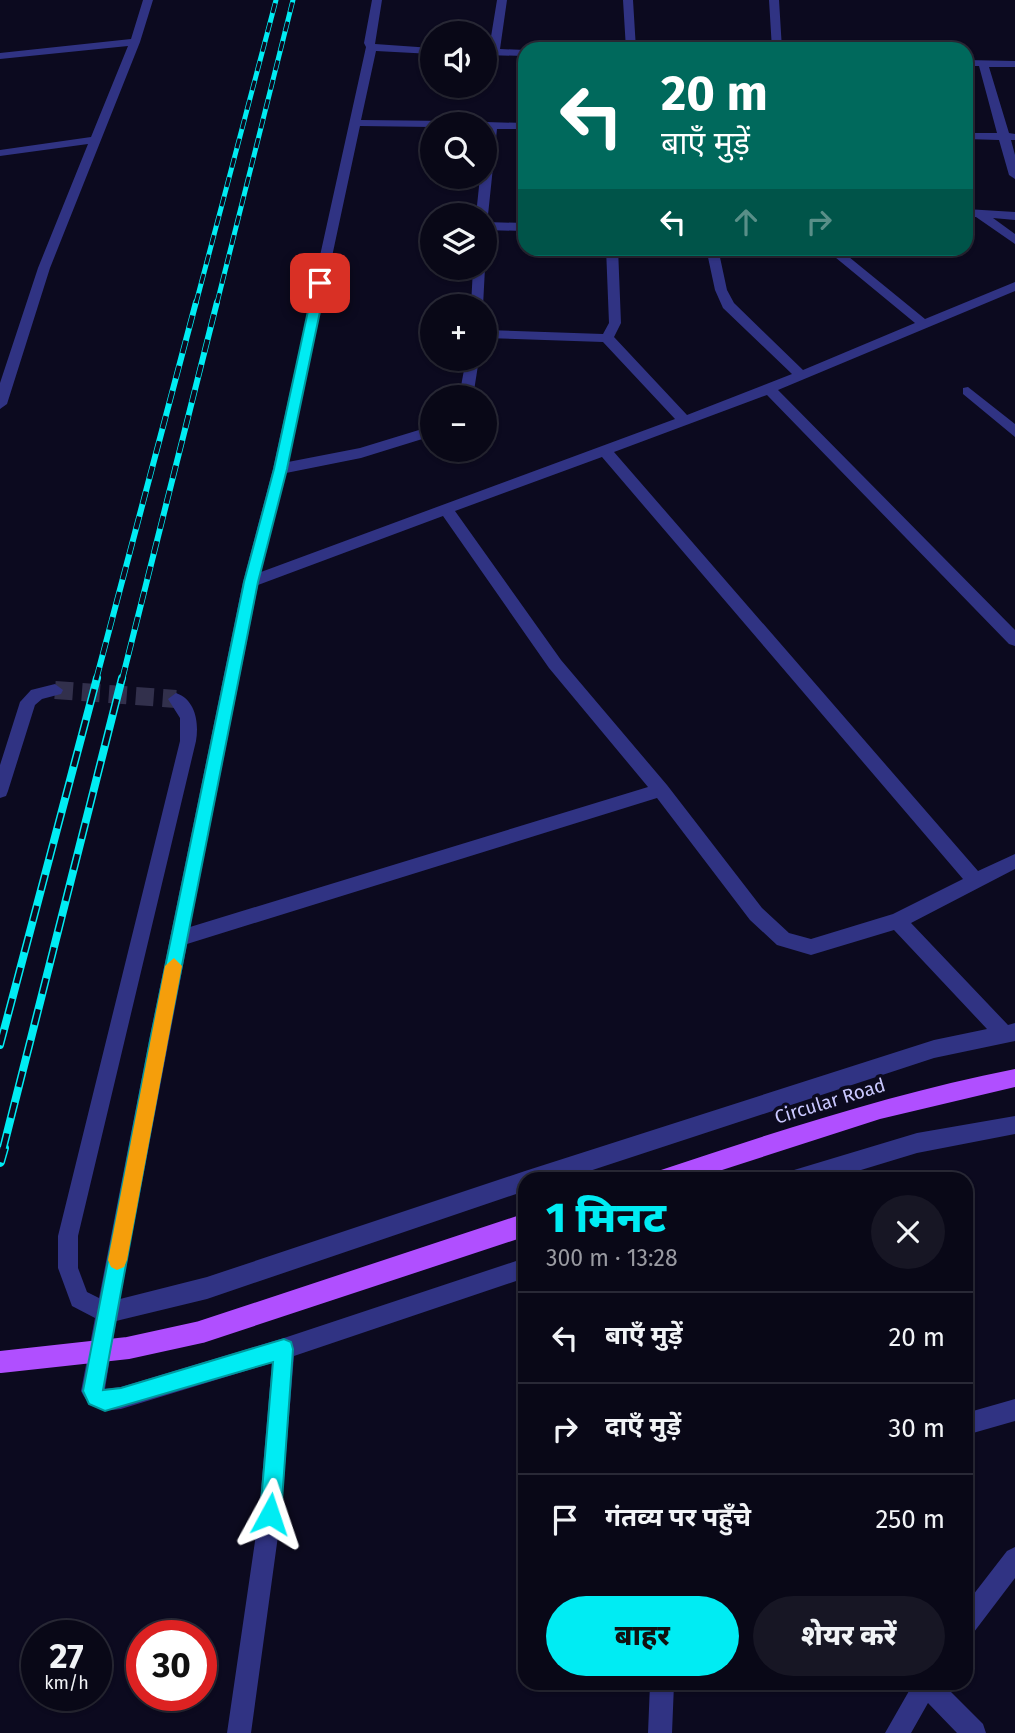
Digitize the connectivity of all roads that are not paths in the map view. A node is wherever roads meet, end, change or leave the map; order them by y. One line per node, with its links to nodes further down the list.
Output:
1 (148, 0): 9 (street)
2 (377, 0): 10 (street)
3 (502, 0): 6 (street)
4 (628, 0): 7 (street)
5 (774, 0): 8 (street)
6 (497, 22)
7 (631, 42)
8 (777, 42)
9 (135, 43): 14 (street); 24 (street)
10 (371, 47): 11 (street); 18 (street)
11 (420, 50)
12 (497, 52): 13 (street)
13 (518, 53)
14 (0, 55)
15 (973, 62): 16 (street)
16 (983, 63): 17 (street); 23 (street)
17 (1015, 64)
18 (354, 123): 19 (street); 48 (street)
19 (420, 124)
20 (497, 125): 21 (street)
21 (518, 126)
22 (973, 136): 23 (street)
23 (1010, 137): 26 (street)
24 (95, 140): 25 (street); 43 (street)
25 (0, 153)
26 (1015, 175)
27 (973, 214): 29 (street)
28 (973, 215): 32 (street)
29 (1015, 216)
30 (497, 226): 31 (street)
31 (518, 227)
32 (1015, 240)
33 (612, 256): 39 (street)
34 (714, 256): 40 (street)
35 (840, 256): 37 (street)
36 (1015, 286): 37 (street)
37 (925, 325): 40 (street)
38 (497, 334): 39 (street)
39 (607, 338): 44 (street)
40 (800, 374): 41 (street)
41 (769, 389): 44 (street); 51 (street)
42 (968, 391): 45 (street)
43 (0, 404)
44 (683, 419): 47 (street)
45 (1015, 432)
46 (420, 435): 48 (street)
47 (603, 449): 49 (street); 57 (street)
48 (281, 469): 50 (street)
49 (445, 508): 50 (street); 54 (street)
50 (251, 582): 59 (street)
51 (1015, 640)
52 (55, 690): 55 (street)
53 (176, 699): 69 (street)
54 (661, 790): 58 (street); 59 (street)
55 (0, 791)
56 (1015, 861): 57 (street)
57 (976, 881): 58 (street)
58 (897, 921): 60 (street)
59 (179, 938): 69 (street)
60 (1009, 1033): 63 (street)
61 (1015, 1078): 64 (main road, Circular Road)
62 (1015, 1125): 65 (street)
63 (555, 1172)
64 (685, 1172)
65 (821, 1172)
66 (518, 1183): 69 (street)
67 (518, 1226): 71 (main road, bridge)
68 (518, 1270): 70 (street)
69 (107, 1313): 70 (street)
70 (284, 1349): 79 (street)
71 (0, 1362)
72 (1015, 1410): 73 (street)
73 (973, 1422)
74 (1015, 1559): 75 (street)
75 (973, 1615)
76 (662, 1690): 80 (street)
77 (923, 1690): 81 (street)
78 (933, 1690): 82 (street)
79 (239, 1733)
80 (660, 1733)
81 (897, 1733)
82 (974, 1733)

